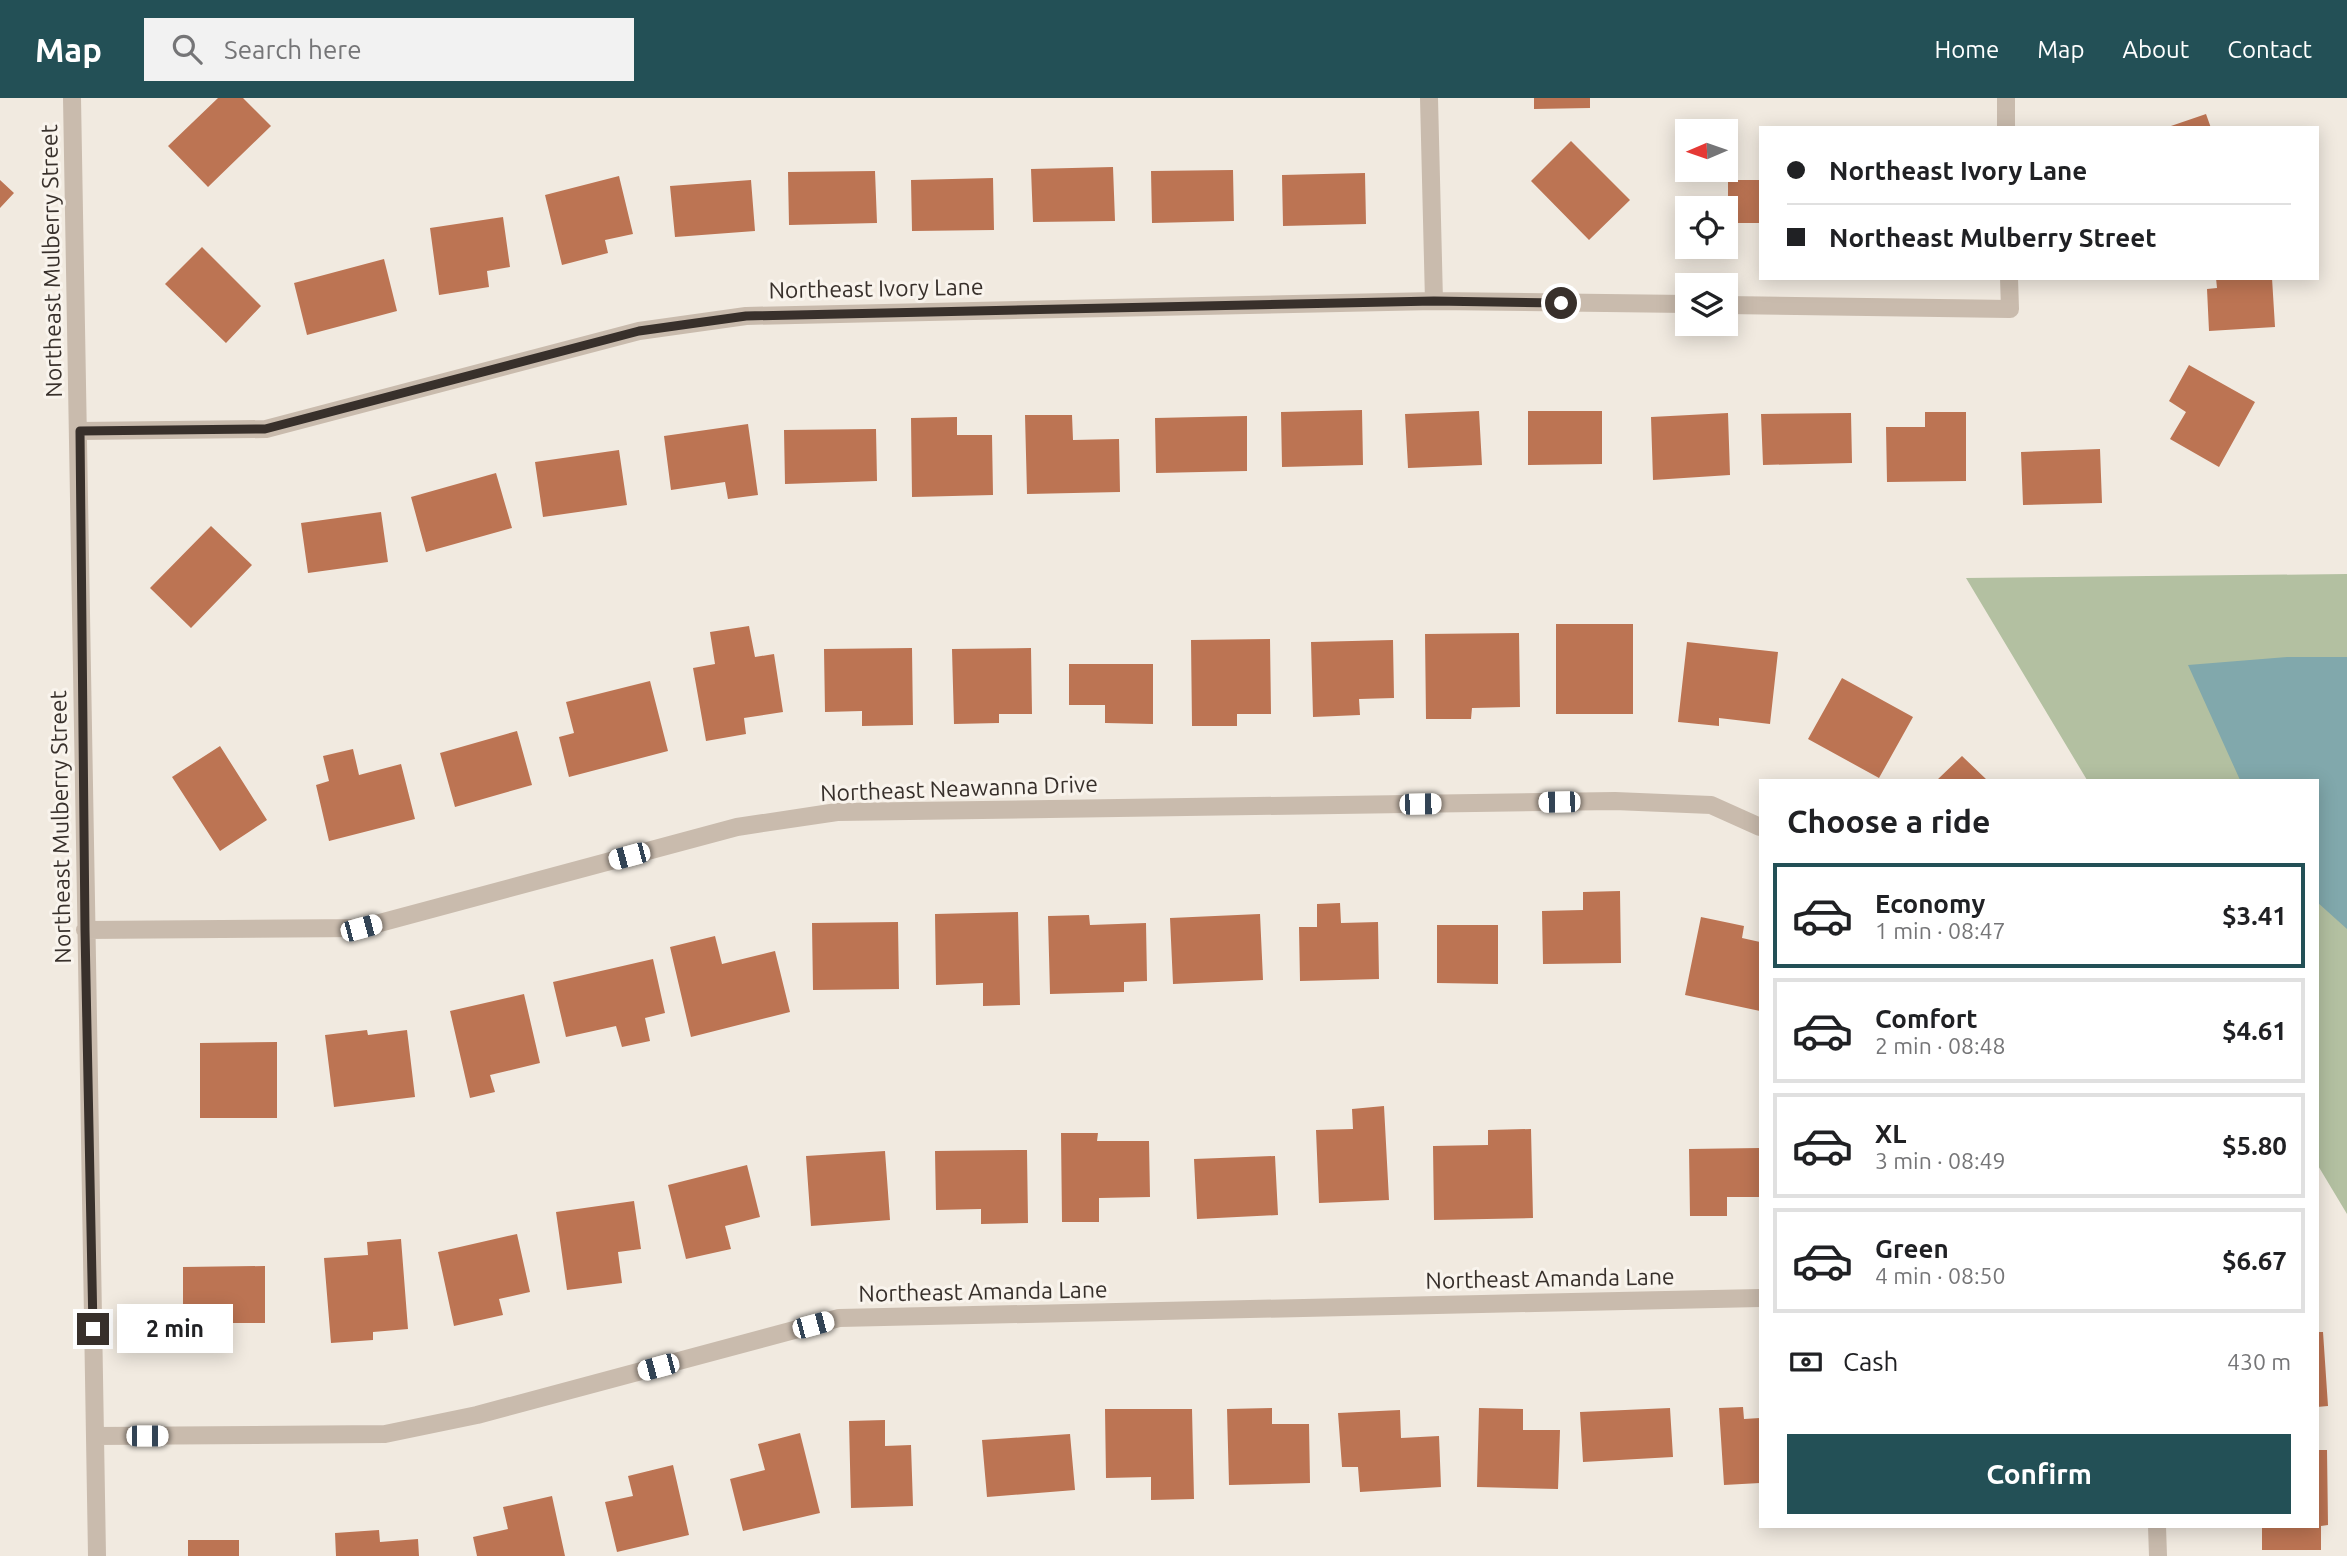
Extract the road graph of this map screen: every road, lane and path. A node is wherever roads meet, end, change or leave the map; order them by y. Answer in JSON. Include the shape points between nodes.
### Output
{"nodes":[{"id":1,"x":72,"y":98,"type":"edge"},
{"id":2,"x":1429,"y":98,"type":"edge"},
{"id":3,"x":2006,"y":98,"type":"edge"},
{"id":4,"x":2006,"y":126,"type":"edge"},
{"id":5,"x":2009,"y":280,"type":"edge"},
{"id":6,"x":1434,"y":301,"type":"junction"},
{"id":7,"x":1675,"y":304,"type":"edge"},
{"id":8,"x":1738,"y":305,"type":"edge"},
{"id":9,"x":80,"y":431,"type":"junction"},
{"id":10,"x":1759,"y":827,"type":"edge"},
{"id":11,"x":85,"y":930,"type":"junction"},
{"id":12,"x":1759,"y":1298,"type":"edge"},
{"id":13,"x":95,"y":1436,"type":"junction"},
{"id":14,"x":2157,"y":1528,"type":"edge"},
{"id":15,"x":97,"y":1556,"type":"edge"},
{"id":16,"x":2158,"y":1556,"type":"edge"}],
"edges":[{"from":1,"to":9,"type":"street","name":"Northeast Mulberry Street"},
{"from":2,"to":6,"type":"street"},
{"from":3,"to":4,"type":"street"},
{"from":5,"to":8,"type":"street","via":[[2010,309]]},
{"from":6,"to":7,"type":"street","name":"Northeast Ivory Lane"},
{"from":6,"to":9,"type":"street","name":"Northeast Ivory Lane","via":[[746,316],[639,331],[265,429]]},
{"from":9,"to":11,"type":"street","name":"Northeast Mulberry Street"},
{"from":10,"to":11,"type":"street","name":"Northeast Neawanna Drive","via":[[1711,805],[1615,801],[837,812],[737,827],[361,928]]},
{"from":11,"to":13,"type":"street","name":"Northeast Mulberry Street"},
{"from":12,"to":13,"type":"street","name":"Northeast Amanda Lane","via":[[839,1318],[477,1415],[385,1434]]},
{"from":13,"to":15,"type":"street","name":"Northeast Mulberry Street"},
{"from":14,"to":16,"type":"street"}]}
